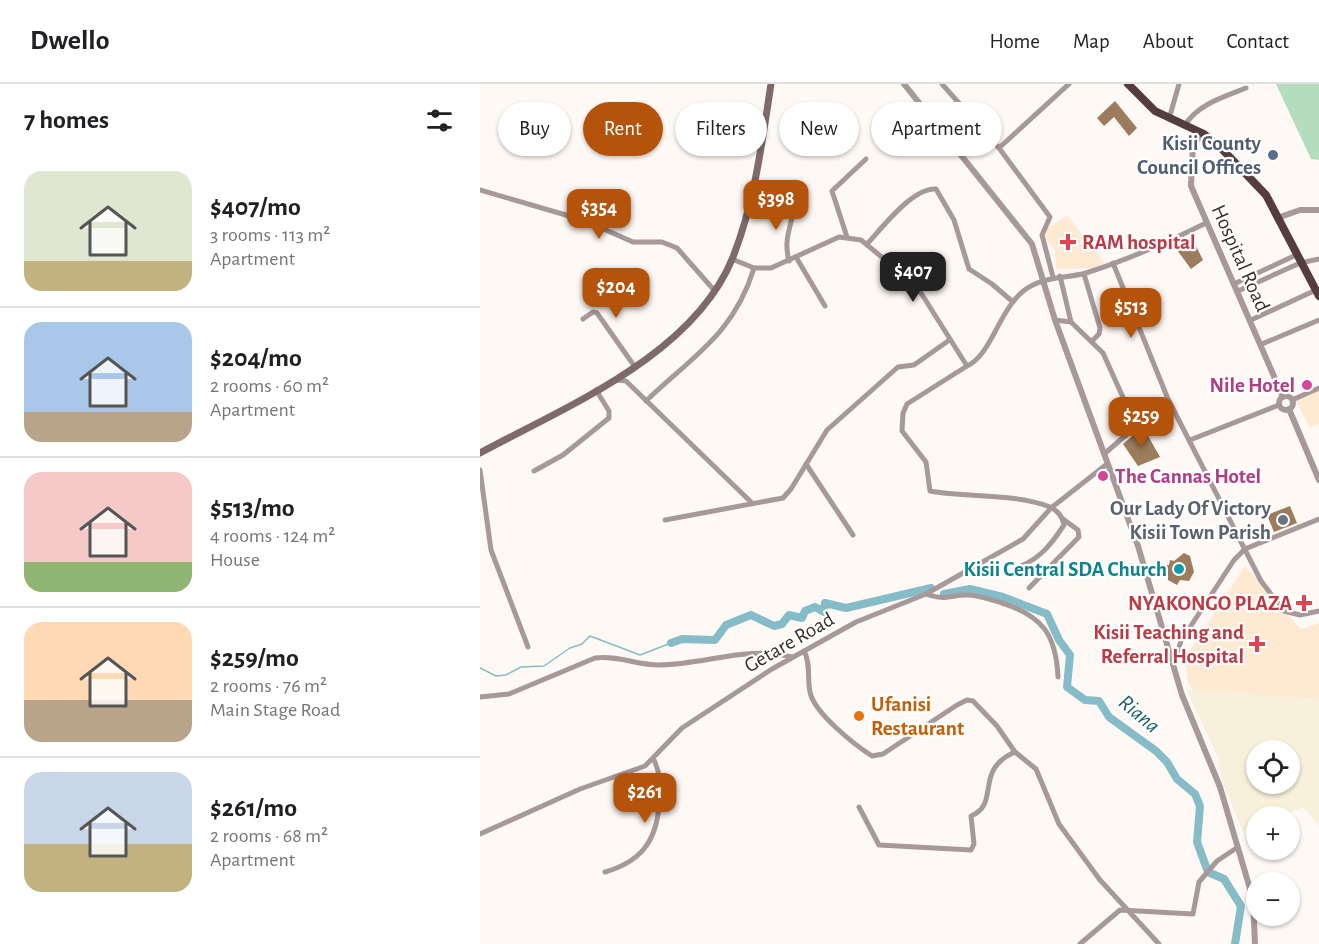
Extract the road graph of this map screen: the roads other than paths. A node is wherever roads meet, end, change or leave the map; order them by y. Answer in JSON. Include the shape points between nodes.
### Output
{"nodes":[{"id":1,"x":771,"y":84,"type":"edge"},
{"id":2,"x":905,"y":84,"type":"edge"},
{"id":3,"x":942,"y":84,"type":"edge"},
{"id":4,"x":1069,"y":84,"type":"edge"},
{"id":5,"x":1128,"y":84,"type":"edge"},
{"id":6,"x":1179,"y":84,"type":"edge"},
{"id":7,"x":1246,"y":88,"type":"dead end"},
{"id":8,"x":958,"y":102,"type":"edge"},
{"id":9,"x":1169,"y":119,"type":"junction"},
{"id":10,"x":1185,"y":125,"type":"junction"},
{"id":11,"x":1204,"y":134,"type":"junction"},
{"id":12,"x":1002,"y":145,"type":"edge"},
{"id":13,"x":1002,"y":152,"type":"edge"},
{"id":14,"x":866,"y":159,"type":"dead end"},
{"id":15,"x":480,"y":190,"type":"edge"},
{"id":16,"x":793,"y":200,"type":"dead end"},
{"id":17,"x":1319,"y":210,"type":"edge"},
{"id":18,"x":1277,"y":218,"type":"junction"},
{"id":19,"x":1206,"y":223,"type":"junction"},
{"id":20,"x":847,"y":237,"type":"junction"},
{"id":21,"x":867,"y":244,"type":"junction"},
{"id":22,"x":796,"y":257,"type":"junction"},
{"id":23,"x":732,"y":259,"type":"junction"},
{"id":24,"x":1319,"y":259,"type":"edge"},
{"id":25,"x":1301,"y":260,"type":"junction"},
{"id":26,"x":789,"y":261,"type":"junction"},
{"id":27,"x":1113,"y":263,"type":"junction"},
{"id":28,"x":754,"y":268,"type":"junction"},
{"id":29,"x":1084,"y":274,"type":"junction"},
{"id":30,"x":1060,"y":276,"type":"junction"},
{"id":31,"x":1053,"y":277,"type":"junction"},
{"id":32,"x":1044,"y":281,"type":"junction"},
{"id":33,"x":1234,"y":284,"type":"junction"},
{"id":34,"x":714,"y":290,"type":"junction"},
{"id":35,"x":1238,"y":291,"type":"junction"},
{"id":36,"x":1317,"y":293,"type":"edge"},
{"id":37,"x":1013,"y":302,"type":"junction"},
{"id":38,"x":825,"y":306,"type":"dead end"},
{"id":39,"x":584,"y":319,"type":"dead end"},
{"id":40,"x":1055,"y":320,"type":"junction"},
{"id":41,"x":1251,"y":320,"type":"junction"},
{"id":42,"x":1319,"y":320,"type":"edge"},
{"id":43,"x":1071,"y":322,"type":"junction"},
{"id":44,"x":948,"y":341,"type":"junction"},
{"id":45,"x":1092,"y":341,"type":"junction"},
{"id":46,"x":1262,"y":344,"type":"junction"},
{"id":47,"x":635,"y":366,"type":"junction"},
{"id":48,"x":967,"y":366,"type":"junction"},
{"id":49,"x":613,"y":380,"type":"junction"},
{"id":50,"x":1319,"y":388,"type":"edge"},
{"id":51,"x":596,"y":390,"type":"junction"},
{"id":52,"x":1283,"y":397,"type":"junction"},
{"id":53,"x":1292,"y":400,"type":"junction"},
{"id":54,"x":646,"y":401,"type":"junction"},
{"id":55,"x":1170,"y":405,"type":"junction"},
{"id":56,"x":1279,"y":405,"type":"junction"},
{"id":57,"x":1289,"y":410,"type":"junction"},
{"id":58,"x":1139,"y":424,"type":"junction"},
{"id":59,"x":1190,"y":440,"type":"junction"},
{"id":60,"x":480,"y":453,"type":"edge"},
{"id":61,"x":1104,"y":454,"type":"junction"},
{"id":62,"x":806,"y":464,"type":"junction"},
{"id":63,"x":1107,"y":464,"type":"junction"},
{"id":64,"x":480,"y":470,"type":"edge"},
{"id":65,"x":534,"y":471,"type":"dead end"},
{"id":66,"x":1319,"y":480,"type":"edge"},
{"id":67,"x":752,"y":503,"type":"junction"},
{"id":68,"x":1051,"y":508,"type":"junction"},
{"id":69,"x":1063,"y":519,"type":"junction"},
{"id":70,"x":1319,"y":519,"type":"edge"},
{"id":71,"x":665,"y":520,"type":"dead end"},
{"id":72,"x":853,"y":535,"type":"dead end"},
{"id":73,"x":1245,"y":549,"type":"junction"},
{"id":74,"x":1021,"y":566,"type":"dead end"},
{"id":75,"x":1029,"y":588,"type":"dead end"},
{"id":76,"x":926,"y":594,"type":"junction"},
{"id":77,"x":1319,"y":611,"type":"edge"},
{"id":78,"x":528,"y":647,"type":"dead end"},
{"id":79,"x":804,"y":651,"type":"junction"},
{"id":80,"x":792,"y":657,"type":"junction"},
{"id":81,"x":1174,"y":663,"type":"junction"},
{"id":82,"x":1058,"y":677,"type":"dead end"},
{"id":83,"x":480,"y":697,"type":"edge"},
{"id":84,"x":1015,"y":752,"type":"junction"},
{"id":85,"x":654,"y":760,"type":"junction"},
{"id":86,"x":859,"y":807,"type":"dead end"},
{"id":87,"x":480,"y":834,"type":"edge"},
{"id":88,"x":1238,"y":847,"type":"junction"},
{"id":89,"x":605,"y":872,"type":"dead end"},
{"id":90,"x":1125,"y":909,"type":"junction"},
{"id":91,"x":1080,"y":944,"type":"edge"},
{"id":92,"x":1159,"y":944,"type":"edge"},
{"id":93,"x":1255,"y":944,"type":"edge"}],
"edges":[{"from":1,"to":23,"type":"main road","via":[[750,208]]},
{"from":2,"to":32,"type":"street","via":[[1027,236]]},
{"from":3,"to":8,"type":"street"},
{"from":4,"to":12,"type":"street"},
{"from":5,"to":9,"type":"highway","via":[[1149,107]]},
{"from":6,"to":9,"type":"street"},
{"from":7,"to":10,"type":"street","via":[[1194,113]]},
{"from":9,"to":10,"type":"highway"},
{"from":10,"to":11,"type":"highway"},
{"from":11,"to":18,"type":"highway","via":[[1266,195]]},
{"from":11,"to":19,"type":"street","name":"Hospital Road","via":[[1193,144],[1191,178]]},
{"from":13,"to":31,"type":"street","via":[[1050,217],[1042,236]]},
{"from":14,"to":20,"type":"street","via":[[832,191]]},
{"from":15,"to":34,"type":"street","via":[[583,220],[633,242],[670,243]]},
{"from":16,"to":26,"type":"street","via":[[794,215],[785,242]]},
{"from":17,"to":18,"type":"street","via":[[1300,210]]},
{"from":18,"to":25,"type":"highway"},
{"from":19,"to":27,"type":"street"},
{"from":19,"to":33,"type":"street","name":"Hospital Road"},
{"from":20,"to":21,"type":"street"},
{"from":20,"to":22,"type":"street"},
{"from":21,"to":37,"type":"street","via":[[910,201],[936,189],[954,220],[969,269]]},
{"from":21,"to":44,"type":"street","via":[[916,285]]},
{"from":22,"to":26,"type":"street"},
{"from":22,"to":38,"type":"street"},
{"from":23,"to":28,"type":"street"},
{"from":23,"to":34,"type":"main road"},
{"from":24,"to":25,"type":"street"},
{"from":25,"to":33,"type":"street"},
{"from":25,"to":35,"type":"street"},
{"from":25,"to":36,"type":"highway"},
{"from":26,"to":28,"type":"street","via":[[771,268]]},
{"from":27,"to":29,"type":"street"},
{"from":27,"to":55,"type":"street"},
{"from":28,"to":54,"type":"street","via":[[746,296],[730,321],[702,352]]},
{"from":29,"to":30,"type":"street"},
{"from":29,"to":45,"type":"street","via":[[1100,328]]},
{"from":30,"to":31,"type":"street"},
{"from":30,"to":43,"type":"street"},
{"from":31,"to":32,"type":"street"},
{"from":32,"to":37,"type":"street","via":[[1032,285]]},
{"from":32,"to":40,"type":"street"},
{"from":33,"to":35,"type":"street","name":"Hospital Road"},
{"from":34,"to":47,"type":"main road","via":[[668,343]]},
{"from":35,"to":41,"type":"street","name":"Hospital Road"},
{"from":36,"to":41,"type":"street"},
{"from":37,"to":48,"type":"street","via":[[980,357]]},
{"from":39,"to":47,"type":"street","via":[[597,313]]},
{"from":40,"to":43,"type":"street"},
{"from":40,"to":61,"type":"street"},
{"from":41,"to":46,"type":"street","name":"Hospital Road"},
{"from":42,"to":46,"type":"street"},
{"from":43,"to":45,"type":"street"},
{"from":44,"to":48,"type":"street"},
{"from":44,"to":62,"type":"street","via":[[914,365],[898,367],[876,385],[821,437]]},
{"from":45,"to":58,"type":"street","via":[[1103,353]]},
{"from":46,"to":52,"type":"street","name":"Hospital Road"},
{"from":47,"to":49,"type":"main road"},
{"from":48,"to":68,"type":"street","via":[[913,399],[903,413],[902,431],[926,462],[929,490],[1006,498]]},
{"from":49,"to":51,"type":"main road"},
{"from":49,"to":54,"type":"street","via":[[623,379]]},
{"from":50,"to":53,"type":"street"},
{"from":51,"to":60,"type":"main road"},
{"from":51,"to":65,"type":"street","via":[[609,418],[563,455]]},
{"from":52,"to":53,"type":"street"},
{"from":52,"to":56,"type":"street"},
{"from":53,"to":57,"type":"street"},
{"from":54,"to":67,"type":"street"},
{"from":55,"to":58,"type":"street"},
{"from":55,"to":59,"type":"street"},
{"from":56,"to":57,"type":"street"},
{"from":56,"to":59,"type":"street"},
{"from":57,"to":66,"type":"street"},
{"from":58,"to":61,"type":"street"},
{"from":59,"to":73,"type":"street"},
{"from":61,"to":63,"type":"street"},
{"from":62,"to":67,"type":"street","via":[[783,498]]},
{"from":62,"to":72,"type":"street"},
{"from":63,"to":68,"type":"street","name":"Getare Road"},
{"from":63,"to":81,"type":"street","via":[[1138,546]]},
{"from":64,"to":78,"type":"street","via":[[491,549]]},
{"from":67,"to":71,"type":"street"},
{"from":68,"to":69,"type":"street"},
{"from":68,"to":76,"type":"street","name":"Getare Road","via":[[1023,539]]},
{"from":69,"to":74,"type":"street","via":[[1064,525],[1042,554]]},
{"from":69,"to":75,"type":"street","via":[[1078,530],[1079,537]]},
{"from":70,"to":73,"type":"street"},
{"from":73,"to":77,"type":"street","via":[[1261,581],[1284,611],[1300,615]]},
{"from":73,"to":81,"type":"street","via":[[1228,567],[1181,641]]},
{"from":76,"to":79,"type":"street","name":"Getare Road","via":[[856,622]]},
{"from":76,"to":82,"type":"street","via":[[942,599],[975,596],[1030,614],[1053,641]]},
{"from":79,"to":80,"type":"street","name":"Getare Road"},
{"from":79,"to":84,"type":"street","via":[[811,696],[841,734],[872,756],[883,754],[970,699],[997,726]]},
{"from":80,"to":83,"type":"street","via":[[744,654],[656,665],[595,657],[509,694]]},
{"from":80,"to":85,"type":"street","name":"Getare Road","via":[[682,728]]},
{"from":81,"to":88,"type":"street"},
{"from":84,"to":86,"type":"street","via":[[1001,758],[990,772],[984,806],[971,816],[974,844],[970,850],[879,845]]},
{"from":84,"to":90,"type":"street","via":[[1036,769],[1059,824]]},
{"from":85,"to":87,"type":"street","name":"Getare Road"},
{"from":85,"to":89,"type":"street","via":[[660,795],[651,842],[630,863]]},
{"from":88,"to":90,"type":"street","via":[[1217,861],[1199,882],[1193,914]]},
{"from":88,"to":93,"type":"street","via":[[1252,899]]},
{"from":90,"to":91,"type":"street"},
{"from":90,"to":92,"type":"street"}]}
